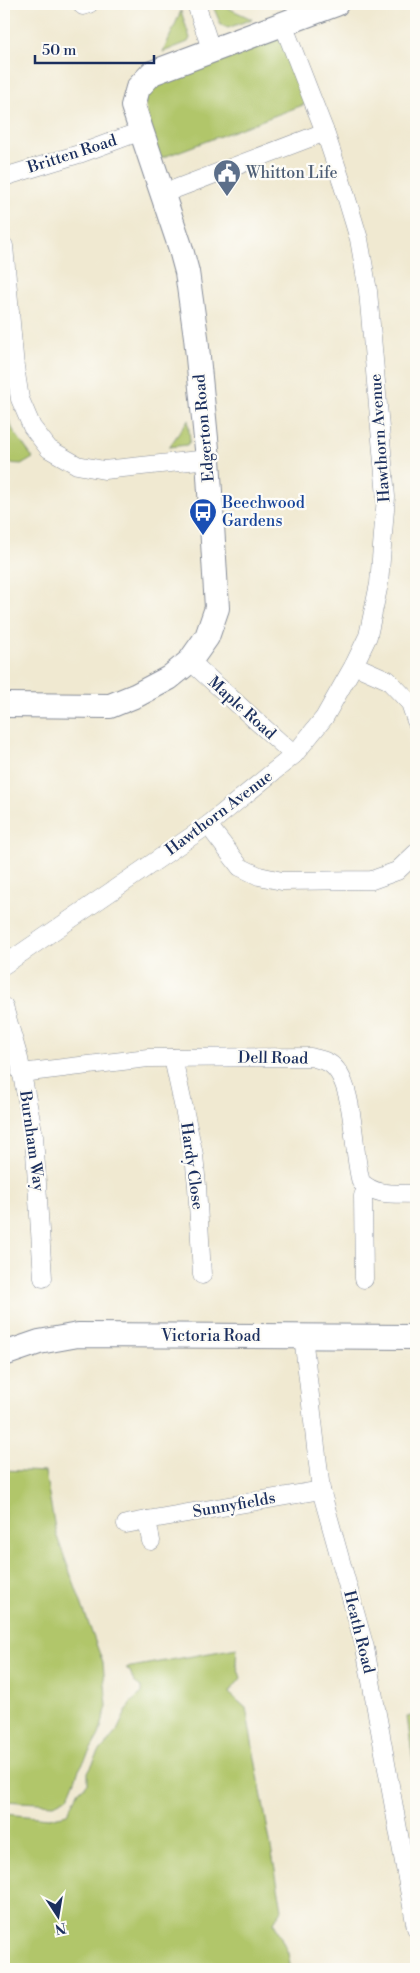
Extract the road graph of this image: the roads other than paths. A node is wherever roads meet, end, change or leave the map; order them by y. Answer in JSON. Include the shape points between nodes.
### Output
{"nodes":[{"id":1,"x":196,"y":4,"type":"edge"},
{"id":2,"x":336,"y":4,"type":"edge"},
{"id":3,"x":283,"y":24,"type":"junction"},
{"id":4,"x":212,"y":49,"type":"junction"},
{"id":5,"x":140,"y":131,"type":"junction"},
{"id":6,"x":325,"y":132,"type":"junction"},
{"id":7,"x":4,"y":177,"type":"edge"},
{"id":8,"x":162,"y":194,"type":"junction"},
{"id":9,"x":4,"y":246,"type":"edge"},
{"id":10,"x":9,"y":368,"type":"edge"},
{"id":11,"x":208,"y":459,"type":"junction"},
{"id":12,"x":190,"y":661,"type":"junction"},
{"id":13,"x":354,"y":665,"type":"junction"},
{"id":14,"x":4,"y":705,"type":"edge"},
{"id":15,"x":416,"y":721,"type":"edge"},
{"id":16,"x":294,"y":755,"type":"junction"},
{"id":17,"x":208,"y":825,"type":"junction"},
{"id":18,"x":416,"y":853,"type":"edge"},
{"id":19,"x":4,"y":965,"type":"edge"},
{"id":20,"x":4,"y":1007,"type":"edge"},
{"id":21,"x":173,"y":1058,"type":"junction"},
{"id":22,"x":22,"y":1073,"type":"junction"},
{"id":23,"x":367,"y":1187,"type":"junction"},
{"id":24,"x":416,"y":1194,"type":"edge"},
{"id":25,"x":202,"y":1275,"type":"dead end"},
{"id":26,"x":43,"y":1278,"type":"dead end"},
{"id":27,"x":364,"y":1279,"type":"dead end"},
{"id":28,"x":303,"y":1336,"type":"junction"},
{"id":29,"x":416,"y":1338,"type":"edge"},
{"id":30,"x":5,"y":1354,"type":"edge"},
{"id":31,"x":321,"y":1490,"type":"junction"},
{"id":32,"x":147,"y":1520,"type":"junction"},
{"id":33,"x":126,"y":1524,"type":"dead end"},
{"id":34,"x":151,"y":1540,"type":"dead end"},
{"id":35,"x":416,"y":1928,"type":"edge"}],
"edges":[{"from":1,"to":4,"type":"street"},
{"from":2,"to":3,"type":"street"},
{"from":3,"to":4,"type":"street"},
{"from":3,"to":6,"type":"street","name":"Hawthorn Avenue"},
{"from":4,"to":5,"type":"street","name":"Edgerton Road","via":[[152,73],[138,88],[133,106]]},
{"from":5,"to":7,"type":"street","name":"Britten Road"},
{"from":5,"to":8,"type":"street","name":"Edgerton Road"},
{"from":6,"to":8,"type":"street"},
{"from":6,"to":13,"type":"street","name":"Hawthorn Avenue","via":[[359,238],[368,291],[386,497],[379,584],[368,636]]},
{"from":8,"to":11,"type":"street","name":"Edgerton Road","via":[[187,272]]},
{"from":9,"to":10,"type":"street"},
{"from":10,"to":11,"type":"street","via":[[32,427],[49,449],[77,465],[104,470]]},
{"from":11,"to":12,"type":"street","name":"Edgerton Road","via":[[217,608],[207,637]]},
{"from":12,"to":14,"type":"street","name":"Edgerton Road","via":[[168,678],[110,706]]},
{"from":12,"to":16,"type":"street","name":"Maple Road"},
{"from":13,"to":15,"type":"street","via":[[388,680],[410,703]]},
{"from":13,"to":16,"type":"street","name":"Hawthorn Avenue","via":[[324,718]]},
{"from":16,"to":17,"type":"street","name":"Hawthorn Avenue"},
{"from":17,"to":18,"type":"street","via":[[240,868],[282,881],[372,880],[397,871]]},
{"from":17,"to":19,"type":"street","name":"Hawthorn Avenue"},
{"from":20,"to":22,"type":"street","name":"Burnham Way"},
{"from":21,"to":22,"type":"street","name":"Dell Road"},
{"from":21,"to":23,"type":"street","name":"Dell Road","via":[[311,1057],[329,1063],[337,1070],[347,1092],[359,1176]]},
{"from":21,"to":25,"type":"street","name":"Hardy Close","via":[[194,1155]]},
{"from":22,"to":26,"type":"street","name":"Burnham Way","via":[[38,1168]]},
{"from":23,"to":24,"type":"street","via":[[380,1193]]},
{"from":23,"to":27,"type":"street","via":[[363,1196]]},
{"from":28,"to":29,"type":"street","name":"Victoria Road"},
{"from":28,"to":30,"type":"street","name":"Victoria Road","via":[[78,1335],[39,1342]]},
{"from":28,"to":31,"type":"street","name":"Heath Road"},
{"from":31,"to":32,"type":"street","name":"Sunnyfields"},
{"from":31,"to":35,"type":"street","name":"Heath Road","via":[[365,1648]]},
{"from":32,"to":33,"type":"street","name":"Sunnyfields"},
{"from":32,"to":34,"type":"street"}]}
